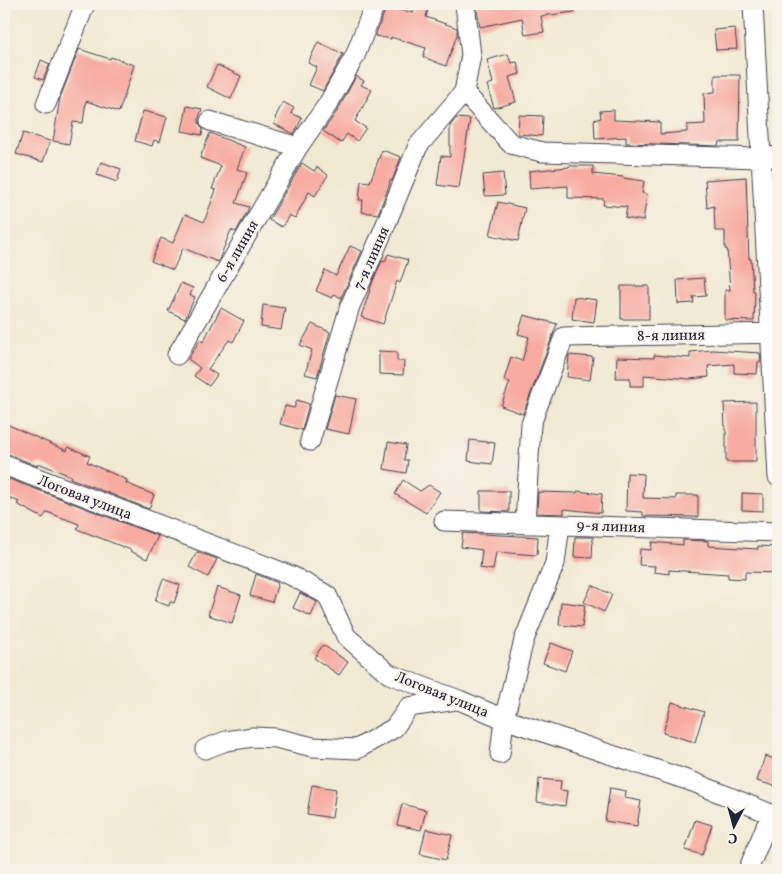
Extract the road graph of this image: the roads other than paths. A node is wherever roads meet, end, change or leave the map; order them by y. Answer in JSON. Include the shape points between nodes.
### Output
{"nodes":[{"id":1,"x":85,"y":4,"type":"edge"},
{"id":2,"x":375,"y":4,"type":"edge"},
{"id":3,"x":465,"y":4,"type":"edge"},
{"id":4,"x":753,"y":4,"type":"edge"},
{"id":5,"x":464,"y":92,"type":"junction"},
{"id":6,"x":46,"y":104,"type":"dead end"},
{"id":7,"x":210,"y":121,"type":"dead end"},
{"id":8,"x":298,"y":147,"type":"junction"},
{"id":9,"x":770,"y":157,"type":"edge"},
{"id":10,"x":775,"y":333,"type":"edge"},
{"id":11,"x":177,"y":354,"type":"dead end"},
{"id":12,"x":310,"y":441,"type":"dead end"},
{"id":13,"x":4,"y":466,"type":"edge"},
{"id":14,"x":778,"y":477,"type":"edge"},
{"id":15,"x":444,"y":521,"type":"dead end"},
{"id":16,"x":525,"y":524,"type":"junction"},
{"id":17,"x":560,"y":525,"type":"junction"},
{"id":18,"x":778,"y":532,"type":"edge"},
{"id":19,"x":458,"y":700,"type":"junction"},
{"id":20,"x":504,"y":719,"type":"junction"},
{"id":21,"x":205,"y":749,"type":"dead end"},
{"id":22,"x":500,"y":754,"type":"dead end"},
{"id":23,"x":775,"y":814,"type":"edge"},
{"id":24,"x":748,"y":870,"type":"edge"}],
"edges":[{"from":1,"to":6,"type":"street"},
{"from":2,"to":8,"type":"street","name":"6-я линия","via":[[355,56],[328,104]]},
{"from":3,"to":5,"type":"street","name":"7-я линия","via":[[471,55]]},
{"from":4,"to":9,"type":"street"},
{"from":5,"to":9,"type":"street","via":[[511,144],[542,152]]},
{"from":5,"to":12,"type":"street","name":"7-я линия","via":[[418,146],[350,306]]},
{"from":7,"to":8,"type":"street"},
{"from":8,"to":11,"type":"street","name":"6-я линия"},
{"from":9,"to":10,"type":"street"},
{"from":10,"to":14,"type":"street"},
{"from":10,"to":16,"type":"street","name":"8-я линия","via":[[564,336],[531,424]]},
{"from":13,"to":19,"type":"street","name":"Логовая улица","via":[[292,576],[327,596],[346,636],[389,674]]},
{"from":15,"to":16,"type":"street","name":"9-я линия"},
{"from":16,"to":17,"type":"street","name":"9-я линия"},
{"from":17,"to":18,"type":"street","name":"9-я линия"},
{"from":17,"to":20,"type":"street","via":[[555,563],[524,640]]},
{"from":19,"to":20,"type":"street","name":"Логовая улица"},
{"from":19,"to":21,"type":"street","via":[[409,706],[394,728],[357,749],[313,747],[276,738],[253,738],[226,741]]},
{"from":20,"to":22,"type":"street"},
{"from":20,"to":23,"type":"street","name":"Логовая улица","via":[[693,782]]},
{"from":23,"to":24,"type":"street"}]}
